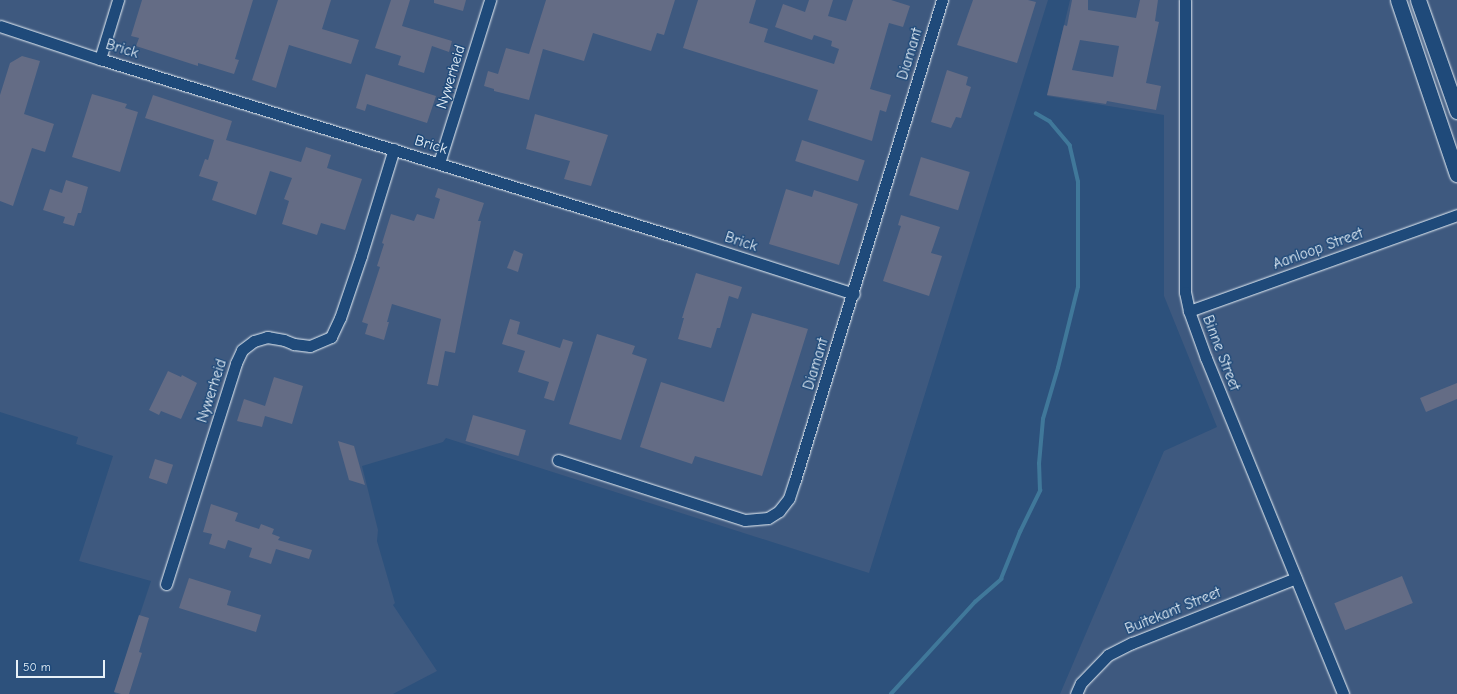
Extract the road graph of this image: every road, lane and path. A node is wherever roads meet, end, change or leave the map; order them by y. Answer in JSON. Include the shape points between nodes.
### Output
{"nodes":[{"id":1,"x":118,"y":0,"type":"edge"},
{"id":2,"x":490,"y":0,"type":"edge"},
{"id":3,"x":942,"y":0,"type":"edge"},
{"id":4,"x":1185,"y":0,"type":"edge"},
{"id":5,"x":1398,"y":0,"type":"edge"},
{"id":6,"x":1418,"y":0,"type":"edge"},
{"id":7,"x":0,"y":26,"type":"edge"},
{"id":8,"x":100,"y":58,"type":"junction"},
{"id":9,"x":1457,"y":112,"type":"edge"},
{"id":10,"x":394,"y":149,"type":"junction"},
{"id":11,"x":440,"y":163,"type":"junction"},
{"id":12,"x":1457,"y":174,"type":"edge"},
{"id":13,"x":1457,"y":215,"type":"edge"},
{"id":14,"x":854,"y":294,"type":"junction"},
{"id":15,"x":1189,"y":311,"type":"junction"},
{"id":16,"x":558,"y":460,"type":"dead end"},
{"id":17,"x":1296,"y":578,"type":"junction"},
{"id":18,"x":166,"y":584,"type":"dead end"},
{"id":19,"x":1076,"y":694,"type":"edge"},
{"id":20,"x":1343,"y":694,"type":"edge"}],
"edges":[{"from":1,"to":8,"type":"street"},
{"from":2,"to":11,"type":"street","name":"Nywerheid"},
{"from":3,"to":14,"type":"street","name":"Diamant"},
{"from":4,"to":15,"type":"street","name":"Binne Street","via":[[1185,292]]},
{"from":5,"to":12,"type":"street"},
{"from":6,"to":9,"type":"street"},
{"from":7,"to":8,"type":"street","name":"Brick"},
{"from":8,"to":10,"type":"street","name":"Brick"},
{"from":10,"to":11,"type":"street","name":"Brick"},
{"from":10,"to":18,"type":"street","name":"Nywerheid","via":[[340,318],[330,337],[310,346],[267,337],[254,341],[242,350]]},
{"from":11,"to":14,"type":"street","name":"Brick"},
{"from":13,"to":15,"type":"street","name":"Aanloop Street"},
{"from":14,"to":16,"type":"street","name":"Diamant","via":[[789,498],[779,511],[768,518],[745,520]]},
{"from":15,"to":17,"type":"street","name":"Binne Street"},
{"from":17,"to":19,"type":"street","name":"Buitekant Street","via":[[1132,643],[1108,655],[1081,683]]},
{"from":17,"to":20,"type":"street","name":"Binne Street"}]}
